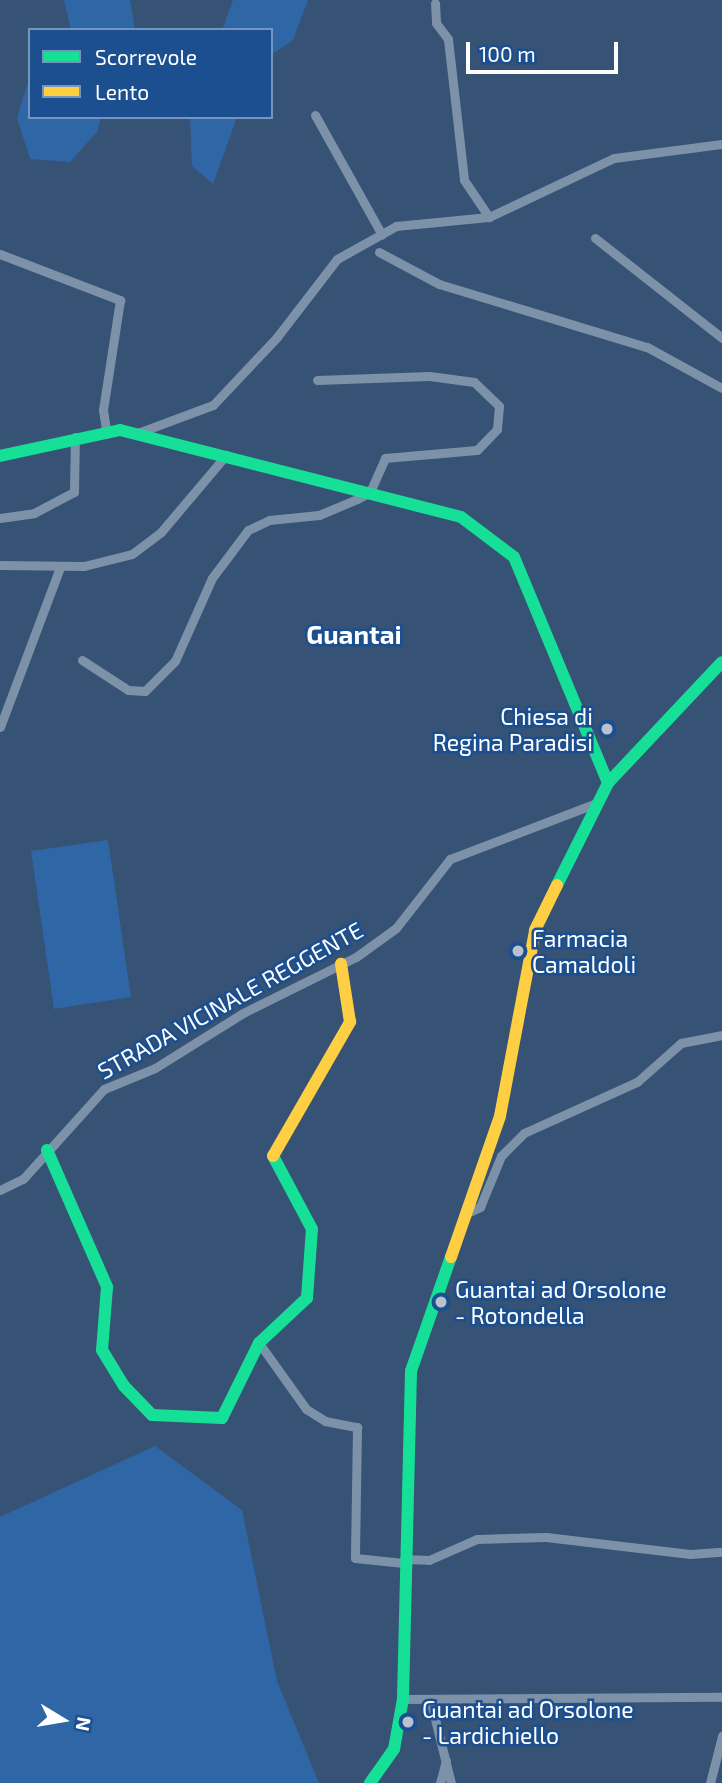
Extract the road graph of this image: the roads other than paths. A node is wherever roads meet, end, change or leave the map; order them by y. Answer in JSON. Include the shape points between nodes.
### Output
{"nodes":[{"id":1,"x":435,"y":3,"type":"dead end"},
{"id":2,"x":315,"y":115,"type":"dead end"},
{"id":3,"x":722,"y":144,"type":"edge"},
{"id":4,"x":489,"y":217,"type":"junction"},
{"id":5,"x":382,"y":235,"type":"junction"},
{"id":6,"x":595,"y":238,"type":"dead end"},
{"id":7,"x":379,"y":252,"type":"dead end"},
{"id":8,"x":0,"y":254,"type":"edge"},
{"id":9,"x":722,"y":338,"type":"edge"},
{"id":10,"x":317,"y":380,"type":"dead end"},
{"id":11,"x":722,"y":388,"type":"edge"},
{"id":12,"x":141,"y":433,"type":"junction"},
{"id":13,"x":104,"y":434,"type":"junction"},
{"id":14,"x":75,"y":437,"type":"junction"},
{"id":15,"x":226,"y":455,"type":"junction"},
{"id":16,"x":0,"y":456,"type":"edge"},
{"id":17,"x":370,"y":492,"type":"junction"},
{"id":18,"x":0,"y":518,"type":"edge"},
{"id":19,"x":0,"y":565,"type":"edge"},
{"id":20,"x":60,"y":567,"type":"junction"},
{"id":21,"x":82,"y":660,"type":"dead end"},
{"id":22,"x":722,"y":662,"type":"edge"},
{"id":23,"x":0,"y":727,"type":"edge"},
{"id":24,"x":608,"y":782,"type":"junction"},
{"id":25,"x":597,"y":803,"type":"junction"},
{"id":26,"x":341,"y":964,"type":"junction"},
{"id":27,"x":722,"y":1035,"type":"edge"},
{"id":28,"x":47,"y":1150,"type":"junction"},
{"id":29,"x":0,"y":1191,"type":"edge"},
{"id":30,"x":465,"y":1214,"type":"junction"},
{"id":31,"x":259,"y":1343,"type":"junction"},
{"id":32,"x":722,"y":1552,"type":"edge"},
{"id":33,"x":404,"y":1561,"type":"junction"},
{"id":34,"x":722,"y":1696,"type":"edge"},
{"id":35,"x":403,"y":1699,"type":"junction"},
{"id":36,"x":430,"y":1699,"type":"junction"},
{"id":37,"x":722,"y":1736,"type":"edge"},
{"id":38,"x":448,"y":1756,"type":"junction"},
{"id":39,"x":370,"y":1783,"type":"edge"},
{"id":40,"x":440,"y":1783,"type":"edge"},
{"id":41,"x":451,"y":1783,"type":"edge"},
{"id":42,"x":710,"y":1783,"type":"edge"}],
"edges":[{"from":1,"to":4,"type":"street","via":[[436,23],[448,39],[464,180]]},
{"from":2,"to":5,"type":"street"},
{"from":3,"to":4,"type":"street","via":[[614,158]]},
{"from":4,"to":5,"type":"street","via":[[396,226]]},
{"from":5,"to":12,"type":"street","via":[[337,259],[225,395]]},
{"from":6,"to":9,"type":"street"},
{"from":7,"to":11,"type":"street","via":[[439,284],[647,347]]},
{"from":8,"to":13,"type":"street","via":[[120,300]]},
{"from":10,"to":17,"type":"street","via":[[456,377],[485,388],[499,407],[497,429],[487,444],[385,458]]},
{"from":12,"to":13,"type":"street"},
{"from":12,"to":15,"type":"street"},
{"from":13,"to":14,"type":"street"},
{"from":14,"to":16,"type":"street"},
{"from":14,"to":18,"type":"street","via":[[74,492],[34,513]]},
{"from":15,"to":17,"type":"street"},
{"from":15,"to":20,"type":"street","via":[[148,543],[121,559]]},
{"from":17,"to":21,"type":"street","via":[[319,515],[269,520],[248,530],[212,578],[175,661],[145,691],[128,690]]},
{"from":17,"to":24,"type":"street","via":[[461,517],[504,544],[554,646]]},
{"from":19,"to":20,"type":"street"},
{"from":20,"to":23,"type":"street"},
{"from":22,"to":24,"type":"street"},
{"from":24,"to":25,"type":"street"},
{"from":25,"to":26,"type":"street","name":"STRADA VICINALE REGGENTE","via":[[450,859],[396,928]]},
{"from":25,"to":30,"type":"street","via":[[536,930],[500,1116]]},
{"from":26,"to":28,"type":"street","name":"STRADA VICINALE REGGENTE","via":[[243,1013],[155,1068],[104,1089]]},
{"from":26,"to":31,"type":"street","via":[[350,1021],[272,1149],[274,1168],[312,1229],[307,1298]]},
{"from":27,"to":30,"type":"street","via":[[693,1037],[637,1082],[524,1133],[501,1156],[480,1207]]},
{"from":28,"to":29,"type":"street","name":"STRADA VICINALE REGGENTE","via":[[14,1187]]},
{"from":28,"to":31,"type":"street","via":[[107,1287],[102,1350],[152,1415],[222,1418],[239,1396]]},
{"from":30,"to":33,"type":"street","via":[[411,1371]]},
{"from":31,"to":33,"type":"street","via":[[306,1409],[324,1421],[357,1427],[355,1558]]},
{"from":32,"to":33,"type":"street","via":[[690,1554],[547,1537],[477,1539],[429,1560]]},
{"from":33,"to":35,"type":"street"},
{"from":34,"to":36,"type":"street"},
{"from":35,"to":36,"type":"street"},
{"from":35,"to":39,"type":"street","via":[[394,1749]]},
{"from":36,"to":38,"type":"street"},
{"from":37,"to":42,"type":"street"},
{"from":38,"to":40,"type":"street"},
{"from":38,"to":41,"type":"street"}]}
